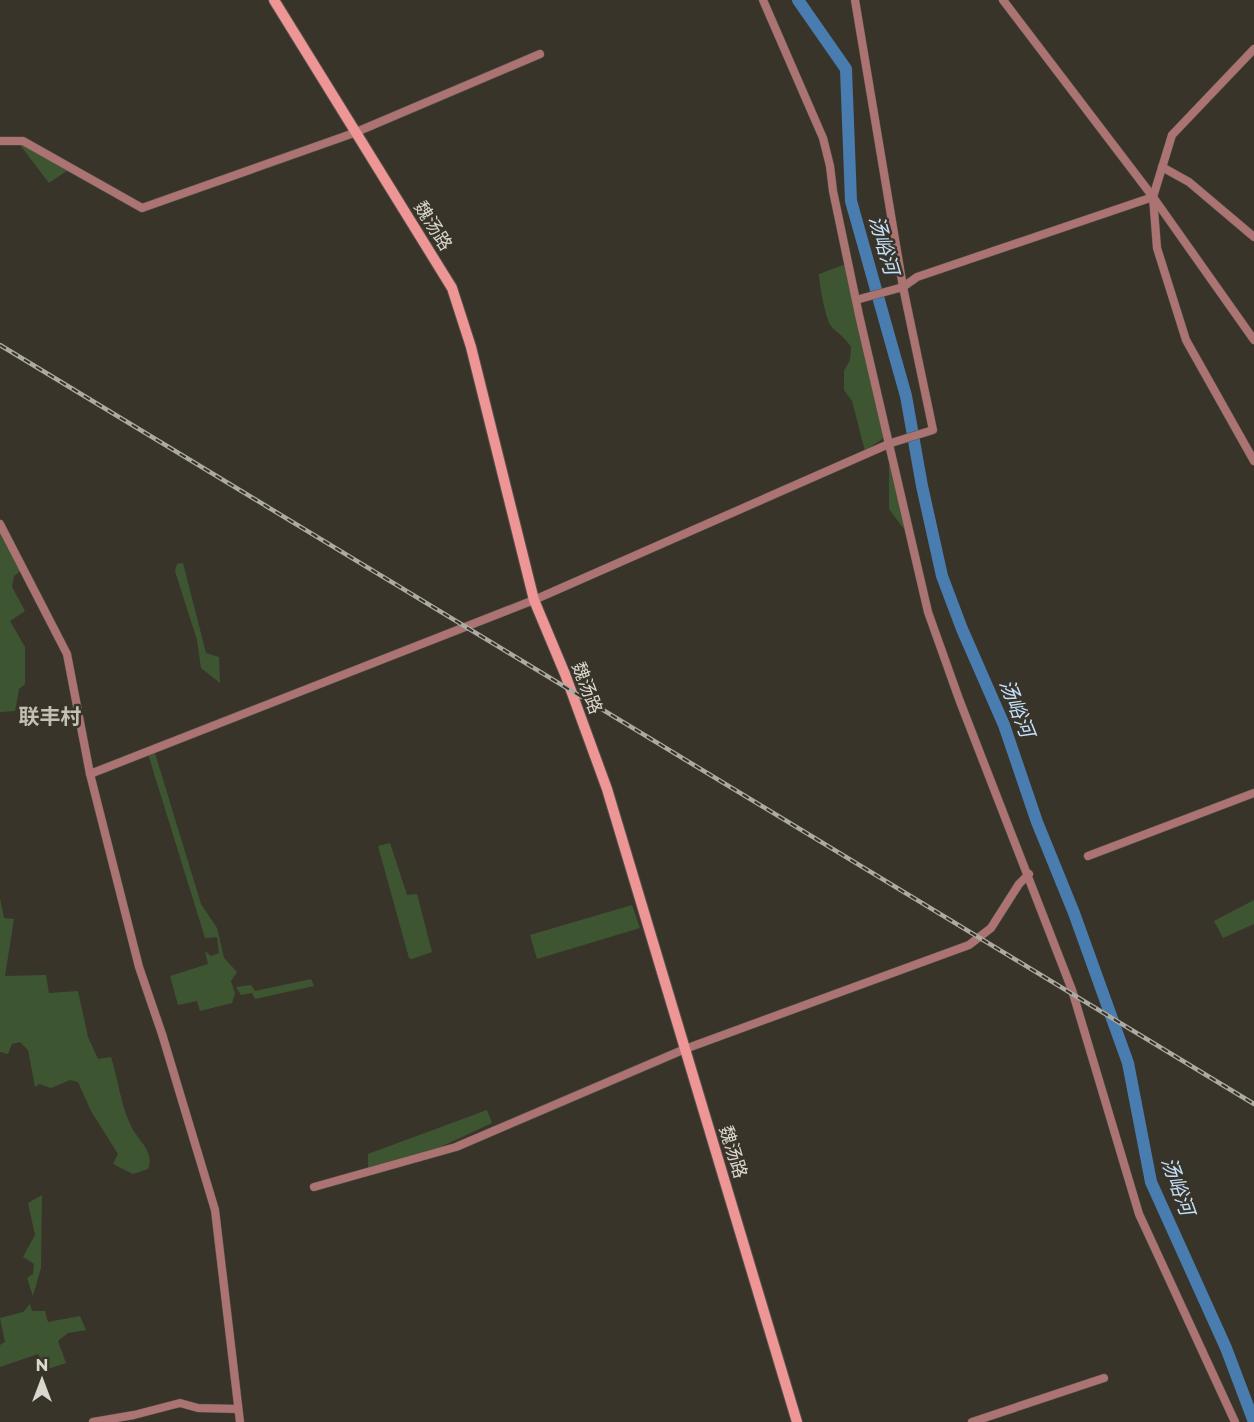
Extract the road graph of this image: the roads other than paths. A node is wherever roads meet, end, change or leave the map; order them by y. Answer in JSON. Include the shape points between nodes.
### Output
{"nodes":[{"id":1,"x":274,"y":0,"type":"edge"},
{"id":2,"x":763,"y":0,"type":"edge"},
{"id":3,"x":855,"y":0,"type":"edge"},
{"id":4,"x":1003,"y":0,"type":"edge"},
{"id":5,"x":1254,"y":49,"type":"edge"},
{"id":6,"x":540,"y":54,"type":"dead end"},
{"id":7,"x":354,"y":133,"type":"junction"},
{"id":8,"x":0,"y":141,"type":"edge"},
{"id":9,"x":1162,"y":167,"type":"junction"},
{"id":10,"x":1153,"y":197,"type":"junction"},
{"id":11,"x":1254,"y":237,"type":"edge"},
{"id":12,"x":903,"y":287,"type":"junction"},
{"id":13,"x":856,"y":300,"type":"junction"},
{"id":14,"x":1254,"y":340,"type":"edge"},
{"id":15,"x":895,"y":441,"type":"junction"},
{"id":16,"x":1254,"y":461,"type":"edge"},
{"id":17,"x":0,"y":524,"type":"edge"},
{"id":18,"x":534,"y":600,"type":"junction"},
{"id":19,"x":90,"y":774,"type":"junction"},
{"id":20,"x":1254,"y":793,"type":"edge"},
{"id":21,"x":1088,"y":856,"type":"dead end"},
{"id":22,"x":1029,"y":874,"type":"junction"},
{"id":23,"x":685,"y":1049,"type":"junction"},
{"id":24,"x":314,"y":1187,"type":"dead end"},
{"id":25,"x":1104,"y":1378,"type":"dead end"},
{"id":26,"x":238,"y":1409,"type":"junction"},
{"id":27,"x":93,"y":1422,"type":"edge"},
{"id":28,"x":240,"y":1422,"type":"edge"},
{"id":29,"x":797,"y":1422,"type":"edge"},
{"id":30,"x":972,"y":1422,"type":"edge"},
{"id":31,"x":1234,"y":1422,"type":"edge"}],
"edges":[{"from":1,"to":7,"type":"street","name":"魏汤路"},
{"from":2,"to":13,"type":"street","via":[[823,138]]},
{"from":3,"to":12,"type":"street"},
{"from":4,"to":10,"type":"street"},
{"from":5,"to":9,"type":"street","via":[[1172,135]]},
{"from":6,"to":7,"type":"street"},
{"from":7,"to":8,"type":"street","via":[[142,208],[23,141]]},
{"from":7,"to":18,"type":"street","name":"魏汤路","via":[[452,288],[471,347]]},
{"from":9,"to":10,"type":"street"},
{"from":9,"to":11,"type":"street","via":[[1189,182]]},
{"from":10,"to":12,"type":"street","via":[[917,278]]},
{"from":10,"to":14,"type":"street"},
{"from":10,"to":16,"type":"street","via":[[1157,248],[1186,340]]},
{"from":12,"to":13,"type":"street"},
{"from":12,"to":15,"type":"street","via":[[933,430]]},
{"from":13,"to":15,"type":"street"},
{"from":15,"to":18,"type":"street"},
{"from":15,"to":22,"type":"street","via":[[909,534],[928,612]]},
{"from":17,"to":19,"type":"street","via":[[67,654]]},
{"from":18,"to":19,"type":"street"},
{"from":18,"to":23,"type":"street","name":"魏汤路","via":[[607,789]]},
{"from":19,"to":26,"type":"street","via":[[138,968],[215,1210]]},
{"from":20,"to":21,"type":"street"},
{"from":22,"to":23,"type":"street","via":[[991,928],[969,945]]},
{"from":22,"to":31,"type":"street","via":[[1072,990],[1139,1214]]},
{"from":23,"to":24,"type":"street","via":[[456,1147]]},
{"from":23,"to":29,"type":"street","name":"魏汤路"},
{"from":25,"to":30,"type":"street"},
{"from":26,"to":27,"type":"street","via":[[198,1408],[180,1403]]},
{"from":26,"to":28,"type":"street"}]}
